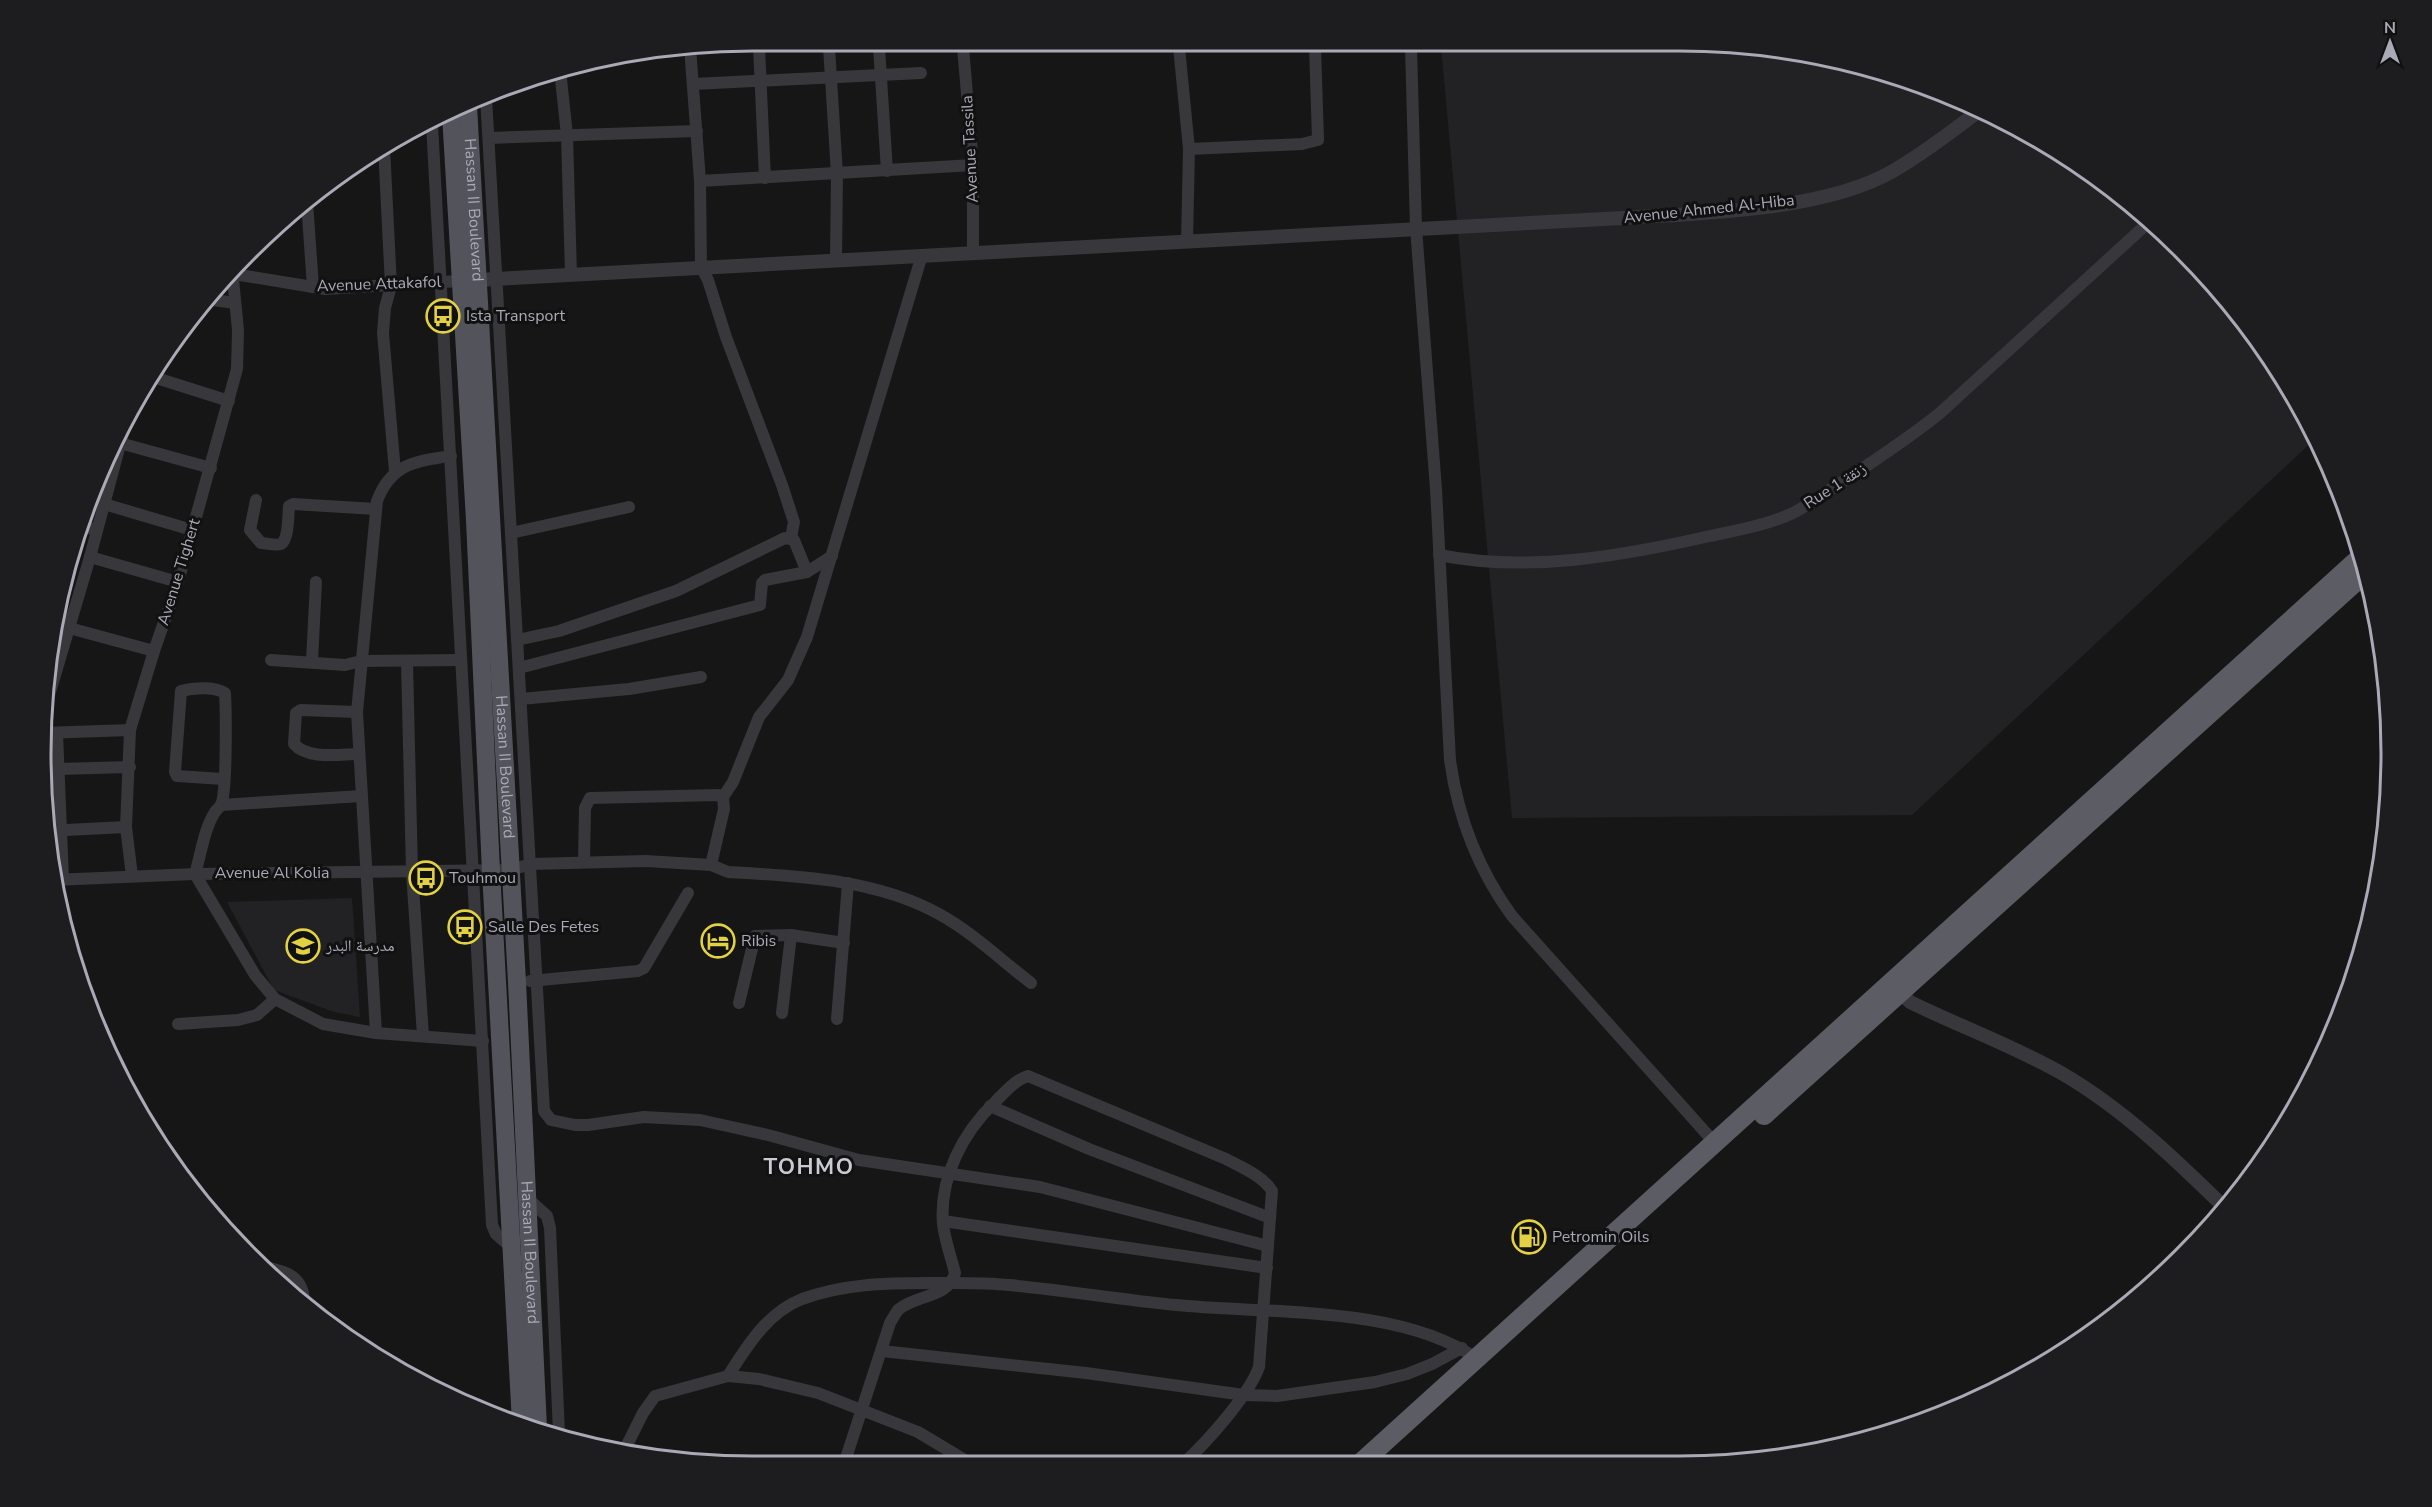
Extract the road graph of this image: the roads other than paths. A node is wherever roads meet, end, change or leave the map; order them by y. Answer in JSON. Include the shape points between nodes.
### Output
{"nodes":[{"id":1,"x":759,"y":51,"type":"edge"},
{"id":2,"x":829,"y":51,"type":"edge"},
{"id":3,"x":879,"y":51,"type":"edge"},
{"id":4,"x":963,"y":51,"type":"edge"},
{"id":5,"x":1179,"y":51,"type":"edge"},
{"id":6,"x":1315,"y":51,"type":"edge"},
{"id":7,"x":1411,"y":51,"type":"edge"},
{"id":8,"x":691,"y":55,"type":"edge"},
{"id":9,"x":921,"y":74,"type":"dead end"},
{"id":10,"x":881,"y":75,"type":"junction"},
{"id":11,"x":561,"y":78,"type":"edge"},
{"id":12,"x":831,"y":78,"type":"junction"},
{"id":13,"x":759,"y":80,"type":"junction"},
{"id":14,"x":693,"y":84,"type":"junction"},
{"id":15,"x":486,"y":103,"type":"edge"},
{"id":16,"x":468,"y":112,"type":"edge"},
{"id":17,"x":1973,"y":116,"type":"edge"},
{"id":18,"x":452,"y":119,"type":"edge"},
{"id":19,"x":432,"y":129,"type":"edge"},
{"id":20,"x":697,"y":131,"type":"junction"},
{"id":21,"x":567,"y":135,"type":"junction"},
{"id":22,"x":489,"y":138,"type":"junction"},
{"id":23,"x":1189,"y":149,"type":"junction"},
{"id":24,"x":384,"y":156,"type":"edge"},
{"id":25,"x":973,"y":165,"type":"junction"},
{"id":26,"x":887,"y":171,"type":"junction"},
{"id":27,"x":837,"y":174,"type":"junction"},
{"id":28,"x":765,"y":178,"type":"junction"},
{"id":29,"x":700,"y":182,"type":"junction"},
{"id":30,"x":308,"y":211,"type":"edge"},
{"id":31,"x":2144,"y":227,"type":"edge"},
{"id":32,"x":1416,"y":228,"type":"junction"},
{"id":33,"x":1188,"y":241,"type":"junction"},
{"id":34,"x":973,"y":252,"type":"junction"},
{"id":35,"x":922,"y":255,"type":"junction"},
{"id":36,"x":836,"y":260,"type":"junction"},
{"id":37,"x":701,"y":267,"type":"junction"},
{"id":38,"x":241,"y":274,"type":"edge"},
{"id":39,"x":571,"y":274,"type":"junction"},
{"id":40,"x":498,"y":278,"type":"junction"},
{"id":41,"x":468,"y":280,"type":"junction"},
{"id":42,"x":440,"y":281,"type":"junction"},
{"id":43,"x":232,"y":282,"type":"edge"},
{"id":44,"x":391,"y":286,"type":"junction"},
{"id":45,"x":313,"y":287,"type":"junction"},
{"id":46,"x":217,"y":300,"type":"edge"},
{"id":47,"x":235,"y":303,"type":"junction"},
{"id":48,"x":159,"y":379,"type":"edge"},
{"id":49,"x":229,"y":401,"type":"junction"},
{"id":50,"x":123,"y":443,"type":"edge"},
{"id":51,"x":450,"y":456,"type":"junction"},
{"id":52,"x":113,"y":466,"type":"edge"},
{"id":53,"x":211,"y":468,"type":"junction"},
{"id":54,"x":395,"y":472,"type":"junction"},
{"id":55,"x":256,"y":500,"type":"dead end"},
{"id":56,"x":104,"y":504,"type":"junction"},
{"id":57,"x":628,"y":507,"type":"dead end"},
{"id":58,"x":376,"y":509,"type":"junction"},
{"id":59,"x":88,"y":528,"type":"edge"},
{"id":60,"x":97,"y":530,"type":"junction"},
{"id":61,"x":192,"y":530,"type":"junction"},
{"id":62,"x":511,"y":534,"type":"junction"},
{"id":63,"x":791,"y":538,"type":"junction"},
{"id":64,"x":1439,"y":555,"type":"junction"},
{"id":65,"x":832,"y":556,"type":"junction"},
{"id":66,"x":90,"y":557,"type":"junction"},
{"id":67,"x":2354,"y":563,"type":"edge"},
{"id":68,"x":807,"y":572,"type":"junction"},
{"id":69,"x":2359,"y":579,"type":"edge"},
{"id":70,"x":178,"y":582,"type":"junction"},
{"id":71,"x":316,"y":582,"type":"dead end"},
{"id":72,"x":64,"y":626,"type":"edge"},
{"id":73,"x":517,"y":640,"type":"junction"},
{"id":74,"x":60,"y":644,"type":"edge"},
{"id":75,"x":154,"y":651,"type":"junction"},
{"id":76,"x":271,"y":660,"type":"dead end"},
{"id":77,"x":461,"y":660,"type":"junction"},
{"id":78,"x":312,"y":661,"type":"junction"},
{"id":79,"x":361,"y":661,"type":"junction"},
{"id":80,"x":407,"y":662,"type":"junction"},
{"id":81,"x":519,"y":668,"type":"junction"},
{"id":82,"x":700,"y":676,"type":"dead end"},
{"id":83,"x":521,"y":699,"type":"junction"},
{"id":84,"x":357,"y":712,"type":"junction"},
{"id":85,"x":130,"y":730,"type":"junction"},
{"id":86,"x":52,"y":733,"type":"edge"},
{"id":87,"x":57,"y":733,"type":"junction"},
{"id":88,"x":359,"y":754,"type":"junction"},
{"id":89,"x":130,"y":767,"type":"junction"},
{"id":90,"x":58,"y":769,"type":"junction"},
{"id":91,"x":223,"y":778,"type":"junction"},
{"id":92,"x":52,"y":784,"type":"edge"},
{"id":93,"x":59,"y":784,"type":"junction"},
{"id":94,"x":361,"y":796,"type":"junction"},
{"id":95,"x":723,"y":797,"type":"junction"},
{"id":96,"x":221,"y":805,"type":"junction"},
{"id":97,"x":126,"y":827,"type":"junction"},
{"id":98,"x":56,"y":830,"type":"edge"},
{"id":99,"x":61,"y":830,"type":"junction"},
{"id":100,"x":59,"y":859,"type":"edge"},
{"id":101,"x":584,"y":862,"type":"junction"},
{"id":102,"x":531,"y":864,"type":"junction"},
{"id":103,"x":711,"y":865,"type":"junction"},
{"id":104,"x":510,"y":870,"type":"junction"},
{"id":105,"x":482,"y":871,"type":"junction"},
{"id":106,"x":412,"y":872,"type":"junction"},
{"id":107,"x":368,"y":873,"type":"junction"},
{"id":108,"x":195,"y":874,"type":"junction"},
{"id":109,"x":132,"y":876,"type":"junction"},
{"id":110,"x":62,"y":879,"type":"edge"},
{"id":111,"x":848,"y":883,"type":"junction"},
{"id":112,"x":688,"y":893,"type":"dead end"},
{"id":113,"x":791,"y":935,"type":"junction"},
{"id":114,"x":844,"y":943,"type":"junction"},
{"id":115,"x":537,"y":980,"type":"junction"},
{"id":116,"x":517,"y":982,"type":"junction"},
{"id":117,"x":1031,"y":983,"type":"dead end"},
{"id":118,"x":1895,"y":988,"type":"junction"},
{"id":119,"x":275,"y":999,"type":"junction"},
{"id":120,"x":739,"y":1003,"type":"dead end"},
{"id":121,"x":782,"y":1013,"type":"dead end"},
{"id":122,"x":837,"y":1019,"type":"dead end"},
{"id":123,"x":178,"y":1024,"type":"dead end"},
{"id":124,"x":376,"y":1033,"type":"junction"},
{"id":125,"x":423,"y":1036,"type":"junction"},
{"id":126,"x":483,"y":1041,"type":"junction"},
{"id":127,"x":990,"y":1107,"type":"junction"},
{"id":128,"x":1714,"y":1142,"type":"junction"},
{"id":129,"x":950,"y":1172,"type":"junction"},
{"id":130,"x":526,"y":1197,"type":"junction"},
{"id":131,"x":2219,"y":1202,"type":"edge"},
{"id":132,"x":1270,"y":1218,"type":"junction"},
{"id":133,"x":943,"y":1221,"type":"junction"},
{"id":134,"x":1268,"y":1246,"type":"junction"},
{"id":135,"x":512,"y":1248,"type":"junction"},
{"id":136,"x":1267,"y":1268,"type":"junction"},
{"id":137,"x":278,"y":1270,"type":"edge"},
{"id":138,"x":951,"y":1282,"type":"junction"},
{"id":139,"x":302,"y":1292,"type":"edge"},
{"id":140,"x":1264,"y":1312,"type":"junction"},
{"id":141,"x":882,"y":1351,"type":"junction"},
{"id":142,"x":1469,"y":1353,"type":"junction"},
{"id":143,"x":728,"y":1376,"type":"junction"},
{"id":144,"x":1244,"y":1395,"type":"junction"},
{"id":145,"x":862,"y":1410,"type":"junction"},
{"id":146,"x":521,"y":1416,"type":"edge"},
{"id":147,"x":538,"y":1422,"type":"edge"},
{"id":148,"x":559,"y":1428,"type":"edge"},
{"id":149,"x":627,"y":1445,"type":"edge"},
{"id":150,"x":847,"y":1456,"type":"edge"},
{"id":151,"x":958,"y":1456,"type":"edge"},
{"id":152,"x":1190,"y":1456,"type":"edge"},
{"id":153,"x":1368,"y":1456,"type":"edge"},
{"id":154,"x":1389,"y":1456,"type":"edge"}],
"edges":[{"from":1,"to":13,"type":"street"},
{"from":2,"to":12,"type":"street"},
{"from":3,"to":10,"type":"street"},
{"from":4,"to":25,"type":"street","name":"Avenue Tassila"},
{"from":5,"to":23,"type":"street"},
{"from":6,"to":23,"type":"street","via":[[1318,140]]},
{"from":7,"to":32,"type":"street"},
{"from":8,"to":14,"type":"street"},
{"from":9,"to":10,"type":"street"},
{"from":10,"to":12,"type":"street"},
{"from":10,"to":26,"type":"street"},
{"from":11,"to":21,"type":"street"},
{"from":12,"to":13,"type":"street"},
{"from":12,"to":27,"type":"street"},
{"from":13,"to":14,"type":"street"},
{"from":13,"to":28,"type":"street"},
{"from":14,"to":20,"type":"street"},
{"from":15,"to":22,"type":"street"},
{"from":16,"to":41,"type":"main road","name":"Hassan II Boulevard"},
{"from":17,"to":32,"type":"street","name":"Avenue Ahmed Al-Hiba","via":[[1892,172],[1833,194],[1687,214]]},
{"from":18,"to":41,"type":"main road","name":"Hassan II Boulevard"},
{"from":19,"to":42,"type":"street"},
{"from":20,"to":21,"type":"street"},
{"from":20,"to":29,"type":"street"},
{"from":21,"to":22,"type":"street"},
{"from":21,"to":39,"type":"street"},
{"from":22,"to":40,"type":"street"},
{"from":23,"to":33,"type":"street"},
{"from":24,"to":44,"type":"street"},
{"from":25,"to":26,"type":"street"},
{"from":25,"to":34,"type":"street","name":"Avenue Tassila"},
{"from":26,"to":27,"type":"street"},
{"from":27,"to":28,"type":"street"},
{"from":27,"to":36,"type":"street"},
{"from":28,"to":29,"type":"street"},
{"from":29,"to":37,"type":"street"},
{"from":30,"to":45,"type":"street"},
{"from":31,"to":64,"type":"street","name":"Rue 1 زنقة","via":[[1940,413],[1796,512],[1761,525],[1684,542],[1586,558],[1508,563]]},
{"from":32,"to":33,"type":"street","name":"Avenue Ahmed Al-Hiba"},
{"from":32,"to":64,"type":"street"},
{"from":33,"to":34,"type":"street","name":"Avenue Ahmed Al-Hiba"},
{"from":34,"to":35,"type":"street","name":"Avenue Ahmed Al-Hiba"},
{"from":35,"to":36,"type":"street","name":"Avenue Ahmed Al-Hiba"},
{"from":35,"to":65,"type":"street"},
{"from":36,"to":37,"type":"street","name":"Avenue Ahmed Al-Hiba"},
{"from":37,"to":39,"type":"street","name":"Avenue Ahmed Al-Hiba"},
{"from":37,"to":63,"type":"street","via":[[782,485],[794,522]]},
{"from":38,"to":45,"type":"street","name":"Avenue Attakafol"},
{"from":39,"to":40,"type":"street","name":"Avenue Ahmed Al-Hiba"},
{"from":40,"to":41,"type":"street","name":"Avenue Ahmed Al-Hiba"},
{"from":40,"to":62,"type":"street"},
{"from":41,"to":42,"type":"street","name":"Avenue Attakafol"},
{"from":41,"to":104,"type":"main road","name":"Hassan II Boulevard"},
{"from":41,"to":105,"type":"main road","name":"Hassan II Boulevard"},
{"from":42,"to":44,"type":"street","name":"Avenue Attakafol"},
{"from":42,"to":51,"type":"street"},
{"from":43,"to":47,"type":"street","name":"Avenue Tighert"},
{"from":44,"to":45,"type":"street","name":"Avenue Attakafol"},
{"from":44,"to":54,"type":"street","via":[[384,308],[383,333]]},
{"from":46,"to":47,"type":"street"},
{"from":47,"to":49,"type":"street","name":"Avenue Tighert","via":[[237,369]]},
{"from":48,"to":49,"type":"street"},
{"from":49,"to":53,"type":"street","name":"Avenue Tighert"},
{"from":50,"to":53,"type":"street"},
{"from":51,"to":54,"type":"street","via":[[415,461]]},
{"from":51,"to":77,"type":"street"},
{"from":52,"to":56,"type":"street"},
{"from":53,"to":61,"type":"street","name":"Avenue Tighert"},
{"from":54,"to":58,"type":"street","via":[[383,485]]},
{"from":55,"to":58,"type":"street","via":[[250,530],[261,543],[278,545],[285,538],[289,506],[293,504]]},
{"from":56,"to":60,"type":"street"},
{"from":56,"to":61,"type":"street"},
{"from":57,"to":62,"type":"street"},
{"from":58,"to":79,"type":"street"},
{"from":59,"to":60,"type":"street"},
{"from":60,"to":66,"type":"street"},
{"from":61,"to":70,"type":"street","name":"Avenue Tighert"},
{"from":62,"to":73,"type":"street"},
{"from":63,"to":68,"type":"street"},
{"from":63,"to":73,"type":"street","via":[[676,591],[559,631]]},
{"from":64,"to":128,"type":"street","via":[[1450,760],[1454,788],[1476,857],[1512,916]]},
{"from":65,"to":68,"type":"street"},
{"from":65,"to":95,"type":"street","via":[[812,624],[788,680],[759,717],[734,782]]},
{"from":66,"to":70,"type":"street"},
{"from":66,"to":72,"type":"street"},
{"from":67,"to":118,"type":"highway"},
{"from":68,"to":81,"type":"street","via":[[765,580],[760,604]]},
{"from":69,"to":118,"type":"highway"},
{"from":70,"to":75,"type":"street","name":"Avenue Tighert"},
{"from":71,"to":78,"type":"street"},
{"from":72,"to":74,"type":"street"},
{"from":72,"to":75,"type":"street"},
{"from":73,"to":81,"type":"street"},
{"from":75,"to":85,"type":"street","name":"Avenue Tighert"},
{"from":76,"to":78,"type":"street"},
{"from":77,"to":80,"type":"street"},
{"from":77,"to":105,"type":"street"},
{"from":78,"to":79,"type":"street","via":[[345,665]]},
{"from":79,"to":80,"type":"street"},
{"from":79,"to":84,"type":"street"},
{"from":80,"to":106,"type":"street"},
{"from":81,"to":83,"type":"street"},
{"from":82,"to":83,"type":"street","via":[[629,689]]},
{"from":83,"to":102,"type":"street"},
{"from":84,"to":88,"type":"street"},
{"from":84,"to":88,"type":"street","via":[[296,712],[294,744],[300,751],[316,754]]},
{"from":85,"to":87,"type":"street"},
{"from":85,"to":89,"type":"street","name":"Avenue Tighert"},
{"from":86,"to":87,"type":"street"},
{"from":87,"to":90,"type":"street"},
{"from":88,"to":94,"type":"street"},
{"from":89,"to":90,"type":"street"},
{"from":89,"to":97,"type":"street","name":"Avenue Tighert"},
{"from":90,"to":93,"type":"street"},
{"from":91,"to":91,"type":"street","via":[[225,693],[206,689],[181,691],[175,772],[177,776]]},
{"from":91,"to":96,"type":"street"},
{"from":92,"to":93,"type":"street"},
{"from":93,"to":99,"type":"street"},
{"from":94,"to":96,"type":"street"},
{"from":94,"to":107,"type":"street"},
{"from":95,"to":101,"type":"street","via":[[590,798],[585,808]]},
{"from":95,"to":103,"type":"street","via":[[724,809]]},
{"from":96,"to":108,"type":"street","via":[[212,819]]},
{"from":97,"to":99,"type":"street"},
{"from":97,"to":109,"type":"street","name":"Avenue Tighert"},
{"from":98,"to":99,"type":"street"},
{"from":99,"to":100,"type":"street"},
{"from":101,"to":102,"type":"street","name":"Avenue Al Kolia"},
{"from":101,"to":103,"type":"street","name":"Avenue Al Kolia"},
{"from":102,"to":104,"type":"street","name":"Avenue Al Kolia"},
{"from":102,"to":115,"type":"street"},
{"from":103,"to":111,"type":"street","name":"Avenue Al Kolia","via":[[728,872]]},
{"from":104,"to":105,"type":"street","name":"Avenue Al Kolia"},
{"from":104,"to":116,"type":"main road","name":"Hassan II Boulevard"},
{"from":105,"to":106,"type":"street","name":"Avenue Al Kolia"},
{"from":105,"to":126,"type":"street"},
{"from":105,"to":135,"type":"main road","name":"Hassan II Boulevard"},
{"from":106,"to":107,"type":"street","name":"Avenue Al Kolia"},
{"from":106,"to":125,"type":"street"},
{"from":107,"to":108,"type":"street","name":"Avenue Al Kolia"},
{"from":107,"to":124,"type":"street"},
{"from":108,"to":109,"type":"street","name":"Avenue Al Kolia"},
{"from":108,"to":119,"type":"street","via":[[255,975]]},
{"from":109,"to":110,"type":"street","name":"Avenue Al Kolia"},
{"from":111,"to":114,"type":"street"},
{"from":111,"to":117,"type":"street","name":"Avenue Al Kolia","via":[[938,913]]},
{"from":112,"to":115,"type":"street","via":[[644,968]]},
{"from":113,"to":114,"type":"street"},
{"from":113,"to":120,"type":"street","via":[[755,936]]},
{"from":113,"to":121,"type":"street"},
{"from":114,"to":122,"type":"street"},
{"from":115,"to":116,"type":"street"},
{"from":115,"to":129,"type":"street","via":[[544,1111],[551,1120],[588,1125],[644,1117],[700,1120],[859,1160]]},
{"from":116,"to":130,"type":"main road","name":"Hassan II Boulevard"},
{"from":118,"to":128,"type":"highway"},
{"from":118,"to":131,"type":"street","via":[[1921,1007],[2040,1061],[2082,1086],[2143,1133]]},
{"from":118,"to":154,"type":"highway"},
{"from":119,"to":123,"type":"street","via":[[257,1015],[238,1020]]},
{"from":119,"to":124,"type":"street","via":[[323,1024]]},
{"from":124,"to":125,"type":"street"},
{"from":125,"to":126,"type":"street"},
{"from":126,"to":135,"type":"street","via":[[492,1225]]},
{"from":127,"to":129,"type":"street","via":[[964,1140]]},
{"from":127,"to":132,"type":"street"},
{"from":127,"to":132,"type":"street","via":[[1019,1080],[1035,1077],[1246,1170],[1270,1188]]},
{"from":128,"to":142,"type":"highway"},
{"from":129,"to":133,"type":"street"},
{"from":129,"to":134,"type":"street","via":[[1040,1187]]},
{"from":130,"to":147,"type":"main road","name":"Hassan II Boulevard"},
{"from":130,"to":148,"type":"street","via":[[547,1216],[550,1228]]},
{"from":132,"to":134,"type":"street"},
{"from":133,"to":136,"type":"street"},
{"from":133,"to":138,"type":"street","via":[[954,1273]]},
{"from":134,"to":136,"type":"street"},
{"from":135,"to":146,"type":"main road","name":"Hassan II Boulevard"},
{"from":136,"to":140,"type":"street"},
{"from":137,"to":139,"type":"street","via":[[297,1278]]},
{"from":138,"to":140,"type":"street"},
{"from":138,"to":141,"type":"street","via":[[945,1289],[904,1305],[897,1312]]},
{"from":138,"to":143,"type":"street","via":[[847,1286],[800,1300],[779,1311],[753,1337]]},
{"from":140,"to":142,"type":"street","via":[[1392,1324],[1444,1340]]},
{"from":140,"to":144,"type":"street","via":[[1259,1367]]},
{"from":141,"to":144,"type":"street","via":[[1086,1372]]},
{"from":141,"to":145,"type":"street"},
{"from":142,"to":144,"type":"street","via":[[1375,1382],[1277,1396]]},
{"from":142,"to":153,"type":"highway"},
{"from":143,"to":145,"type":"street","via":[[759,1378],[818,1392]]},
{"from":143,"to":149,"type":"street","via":[[655,1396]]},
{"from":144,"to":152,"type":"street"},
{"from":145,"to":150,"type":"street"},
{"from":145,"to":151,"type":"street","via":[[918,1432]]}]}
